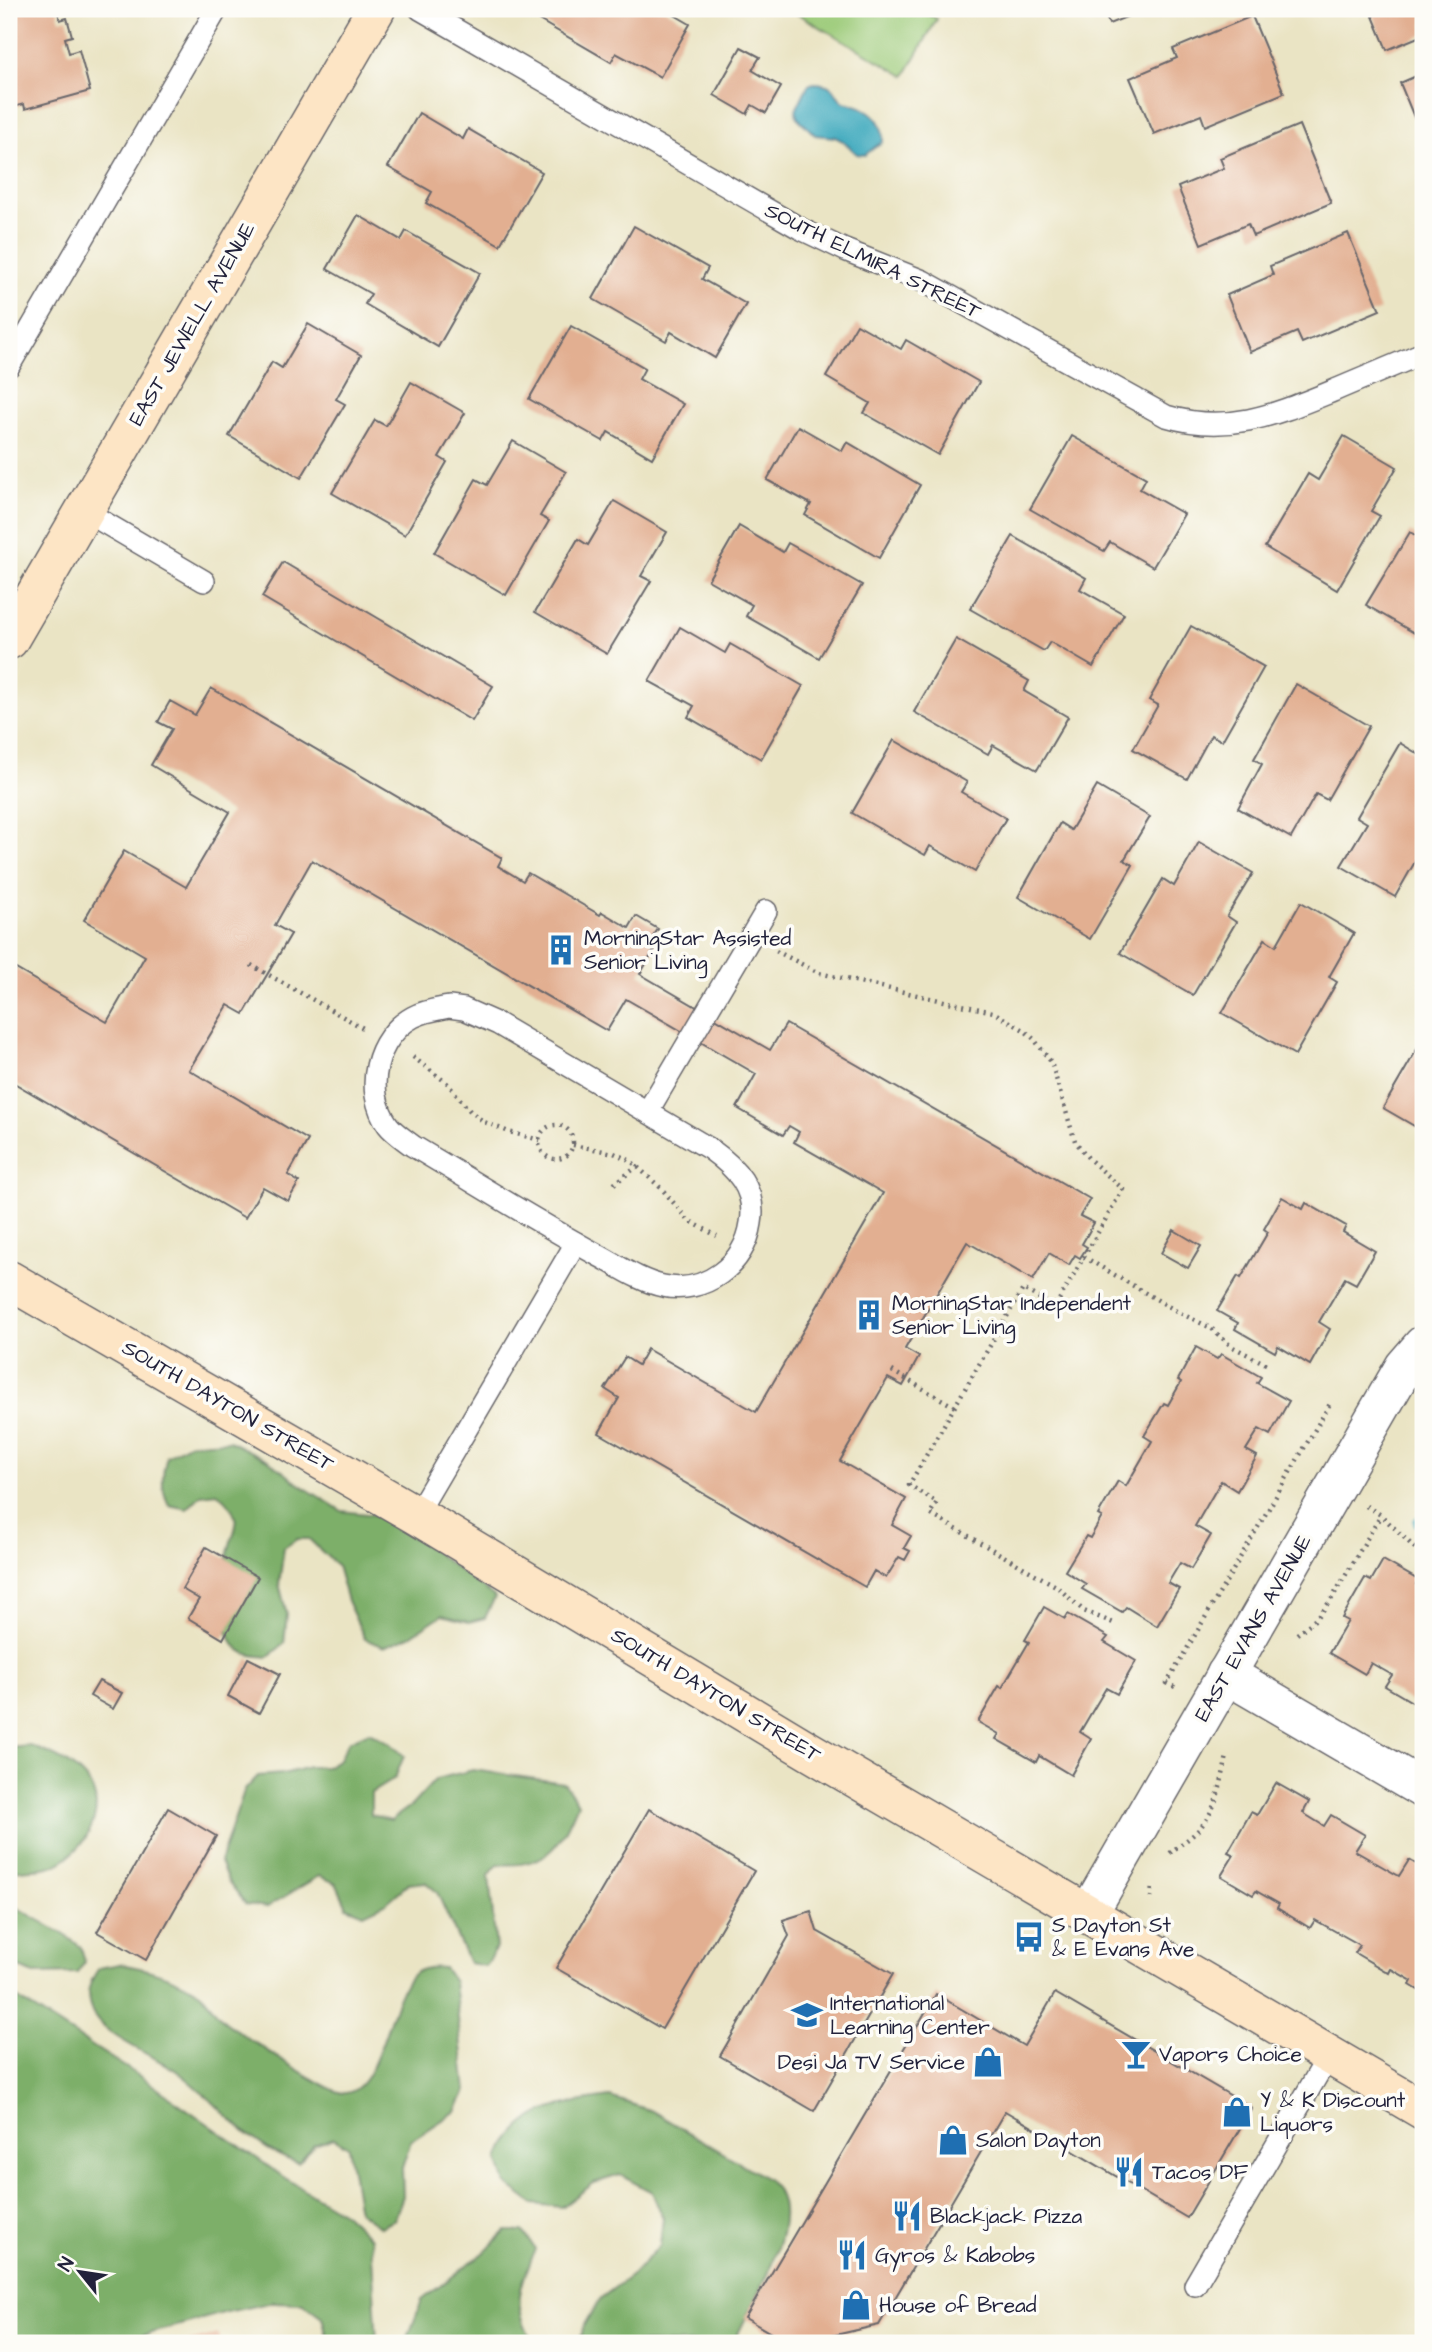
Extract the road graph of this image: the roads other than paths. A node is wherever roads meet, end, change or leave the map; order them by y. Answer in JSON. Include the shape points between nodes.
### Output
{"nodes":[{"id":1,"x":217,"y":9,"type":"edge"},
{"id":2,"x":376,"y":9,"type":"edge"},
{"id":3,"x":420,"y":9,"type":"edge"},
{"id":4,"x":1423,"y":354,"type":"edge"},
{"id":5,"x":9,"y":366,"type":"edge"},
{"id":6,"x":83,"y":510,"type":"junction"},
{"id":7,"x":204,"y":581,"type":"dead end"},
{"id":8,"x":9,"y":639,"type":"edge"},
{"id":9,"x":766,"y":911,"type":"dead end"},
{"id":10,"x":648,"y":1111,"type":"junction"},
{"id":11,"x":576,"y":1243,"type":"junction"},
{"id":12,"x":9,"y":1280,"type":"edge"},
{"id":13,"x":1423,"y":1345,"type":"edge"},
{"id":14,"x":416,"y":1515,"type":"junction"},
{"id":15,"x":1226,"y":1674,"type":"junction"},
{"id":16,"x":1423,"y":1789,"type":"edge"},
{"id":17,"x":1088,"y":1914,"type":"junction"},
{"id":18,"x":1329,"y":2055,"type":"junction"},
{"id":19,"x":1423,"y":2110,"type":"edge"},
{"id":20,"x":1195,"y":2284,"type":"dead end"}],
"edges":[{"from":1,"to":5,"type":"lane"},
{"from":2,"to":6,"type":"street","name":"EAST JEWELL AVENUE"},
{"from":3,"to":4,"type":"lane","name":"SOUTH ELMIRA STREET","via":[[801,229],[923,281],[1166,416],[1207,424],[1249,421]]},
{"from":6,"to":7,"type":"lane"},
{"from":6,"to":8,"type":"street","name":"EAST JEWELL AVENUE"},
{"from":9,"to":10,"type":"lane"},
{"from":10,"to":11,"type":"lane","via":[[710,1149],[743,1178],[752,1219],[743,1249],[725,1271],[710,1280],[676,1288],[638,1277]]},
{"from":10,"to":11,"type":"lane","via":[[464,1009],[449,1007],[413,1017],[394,1032],[380,1053],[376,1098],[391,1128],[413,1146]]},
{"from":11,"to":14,"type":"lane"},
{"from":12,"to":14,"type":"street","name":"SOUTH DAYTON STREET"},
{"from":13,"to":15,"type":"street","name":"EAST EVANS AVENUE","via":[[1404,1367]]},
{"from":14,"to":17,"type":"street","name":"SOUTH DAYTON STREET"},
{"from":15,"to":16,"type":"street"},
{"from":15,"to":17,"type":"street","name":"EAST EVANS AVENUE"},
{"from":17,"to":18,"type":"street","name":"SOUTH DAYTON STREET"},
{"from":18,"to":19,"type":"street","name":"SOUTH DAYTON STREET"},
{"from":18,"to":20,"type":"lane"}]}
